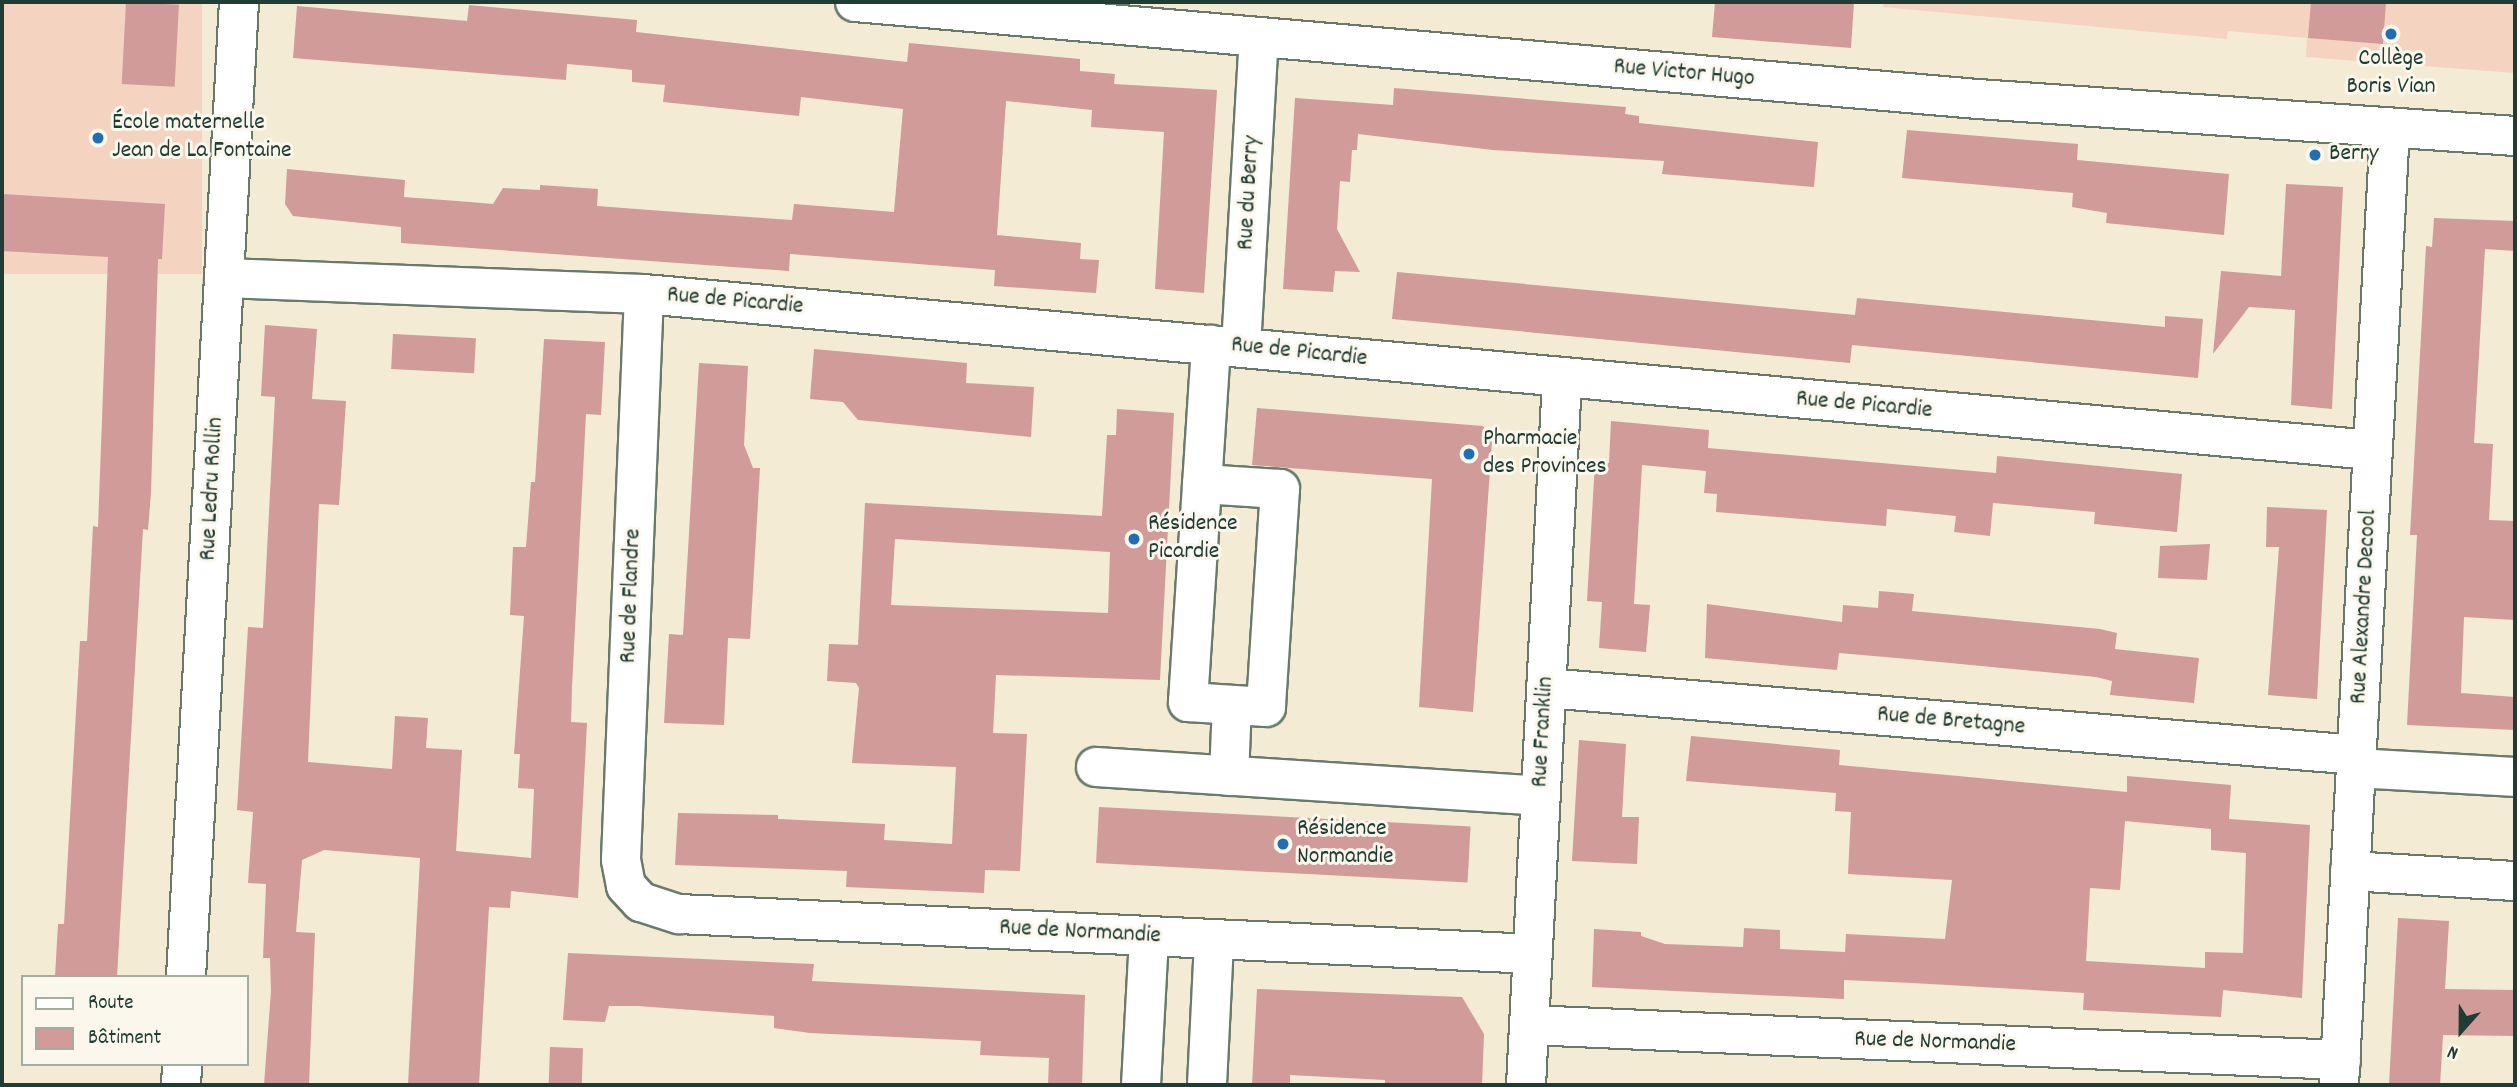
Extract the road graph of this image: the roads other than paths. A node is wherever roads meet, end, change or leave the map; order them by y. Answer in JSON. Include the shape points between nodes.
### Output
{"nodes":[{"id":1,"x":239,"y":2,"type":"edge"},
{"id":2,"x":855,"y":2,"type":"edge"},
{"id":3,"x":1259,"y":39,"type":"junction"},
{"id":4,"x":2390,"y":128,"type":"junction"},
{"id":5,"x":2515,"y":136,"type":"edge"},
{"id":6,"x":224,"y":278,"type":"junction"},
{"id":7,"x":645,"y":294,"type":"junction"},
{"id":8,"x":1226,"y":346,"type":"junction"},
{"id":9,"x":1562,"y":379,"type":"junction"},
{"id":10,"x":2373,"y":450,"type":"junction"},
{"id":11,"x":1202,"y":484,"type":"junction"},
{"id":12,"x":1546,"y":688,"type":"junction"},
{"id":13,"x":1232,"y":705,"type":"junction"},
{"id":14,"x":2356,"y":762,"type":"junction"},
{"id":15,"x":1096,"y":767,"type":"dead end"},
{"id":16,"x":1229,"y":776,"type":"junction"},
{"id":17,"x":2515,"y":777,"type":"edge"},
{"id":18,"x":1541,"y":796,"type":"junction"},
{"id":19,"x":2350,"y":871,"type":"junction"},
{"id":20,"x":2515,"y":881,"type":"edge"},
{"id":21,"x":633,"y":895,"type":"joint"},
{"id":22,"x":1149,"y":936,"type":"junction"},
{"id":23,"x":1214,"y":940,"type":"junction"},
{"id":24,"x":1532,"y":954,"type":"junction"},
{"id":25,"x":187,"y":975,"type":"edge"},
{"id":26,"x":1529,"y":1025,"type":"junction"},
{"id":27,"x":182,"y":1066,"type":"edge"},
{"id":28,"x":2340,"y":1073,"type":"edge"},
{"id":29,"x":181,"y":1085,"type":"edge"},
{"id":30,"x":1141,"y":1085,"type":"edge"},
{"id":31,"x":1207,"y":1085,"type":"edge"},
{"id":32,"x":1526,"y":1085,"type":"edge"}],
"edges":[{"from":1,"to":6,"type":"street","name":"Rue Ledru Rollin"},
{"from":2,"to":3,"type":"street","name":"Rue Victor Hugo"},
{"from":3,"to":4,"type":"street","name":"Rue Victor Hugo"},
{"from":3,"to":8,"type":"street","name":"Rue du Berry"},
{"from":4,"to":5,"type":"street","name":"Rue Victor Hugo"},
{"from":4,"to":10,"type":"street","name":"Rue Alexandre Decool"},
{"from":6,"to":7,"type":"street","name":"Rue de Picardie"},
{"from":6,"to":25,"type":"street","name":"Rue Ledru Rollin"},
{"from":7,"to":8,"type":"street","name":"Rue de Picardie"},
{"from":7,"to":21,"type":"street","name":"Rue de Flandre","via":[[621,853],[622,874]]},
{"from":8,"to":9,"type":"street","name":"Rue de Picardie"},
{"from":8,"to":11,"type":"street","name":"Rue du Berry"},
{"from":9,"to":10,"type":"street","name":"Rue de Picardie"},
{"from":9,"to":12,"type":"street","name":"Rue Franklin"},
{"from":10,"to":14,"type":"street","name":"Rue Alexandre Decool"},
{"from":11,"to":13,"type":"street","name":"Rue du Berry","via":[[1188,702]]},
{"from":11,"to":13,"type":"street","via":[[1280,489],[1266,707]]},
{"from":12,"to":14,"type":"street","name":"Rue de Bretagne"},
{"from":12,"to":18,"type":"street","name":"Rue Franklin"},
{"from":13,"to":16,"type":"street"},
{"from":14,"to":17,"type":"street","name":"Rue de Bretagne"},
{"from":14,"to":19,"type":"street","name":"Rue Alexandre Decool"},
{"from":15,"to":16,"type":"street"},
{"from":16,"to":18,"type":"street"},
{"from":18,"to":24,"type":"street","name":"Rue Franklin"},
{"from":19,"to":20,"type":"street"},
{"from":19,"to":28,"type":"street","name":"Rue Alexandre Decool"},
{"from":21,"to":22,"type":"street","name":"Rue de Normandie","via":[[652,908],[679,914]]},
{"from":22,"to":23,"type":"street","name":"Rue de Normandie"},
{"from":22,"to":30,"type":"street"},
{"from":23,"to":24,"type":"street","name":"Rue de Normandie"},
{"from":23,"to":31,"type":"street"},
{"from":24,"to":26,"type":"street","name":"Rue Franklin"},
{"from":26,"to":28,"type":"street","name":"Rue de Normandie"},
{"from":26,"to":32,"type":"street","name":"Rue Franklin"},
{"from":27,"to":29,"type":"street"}]}
